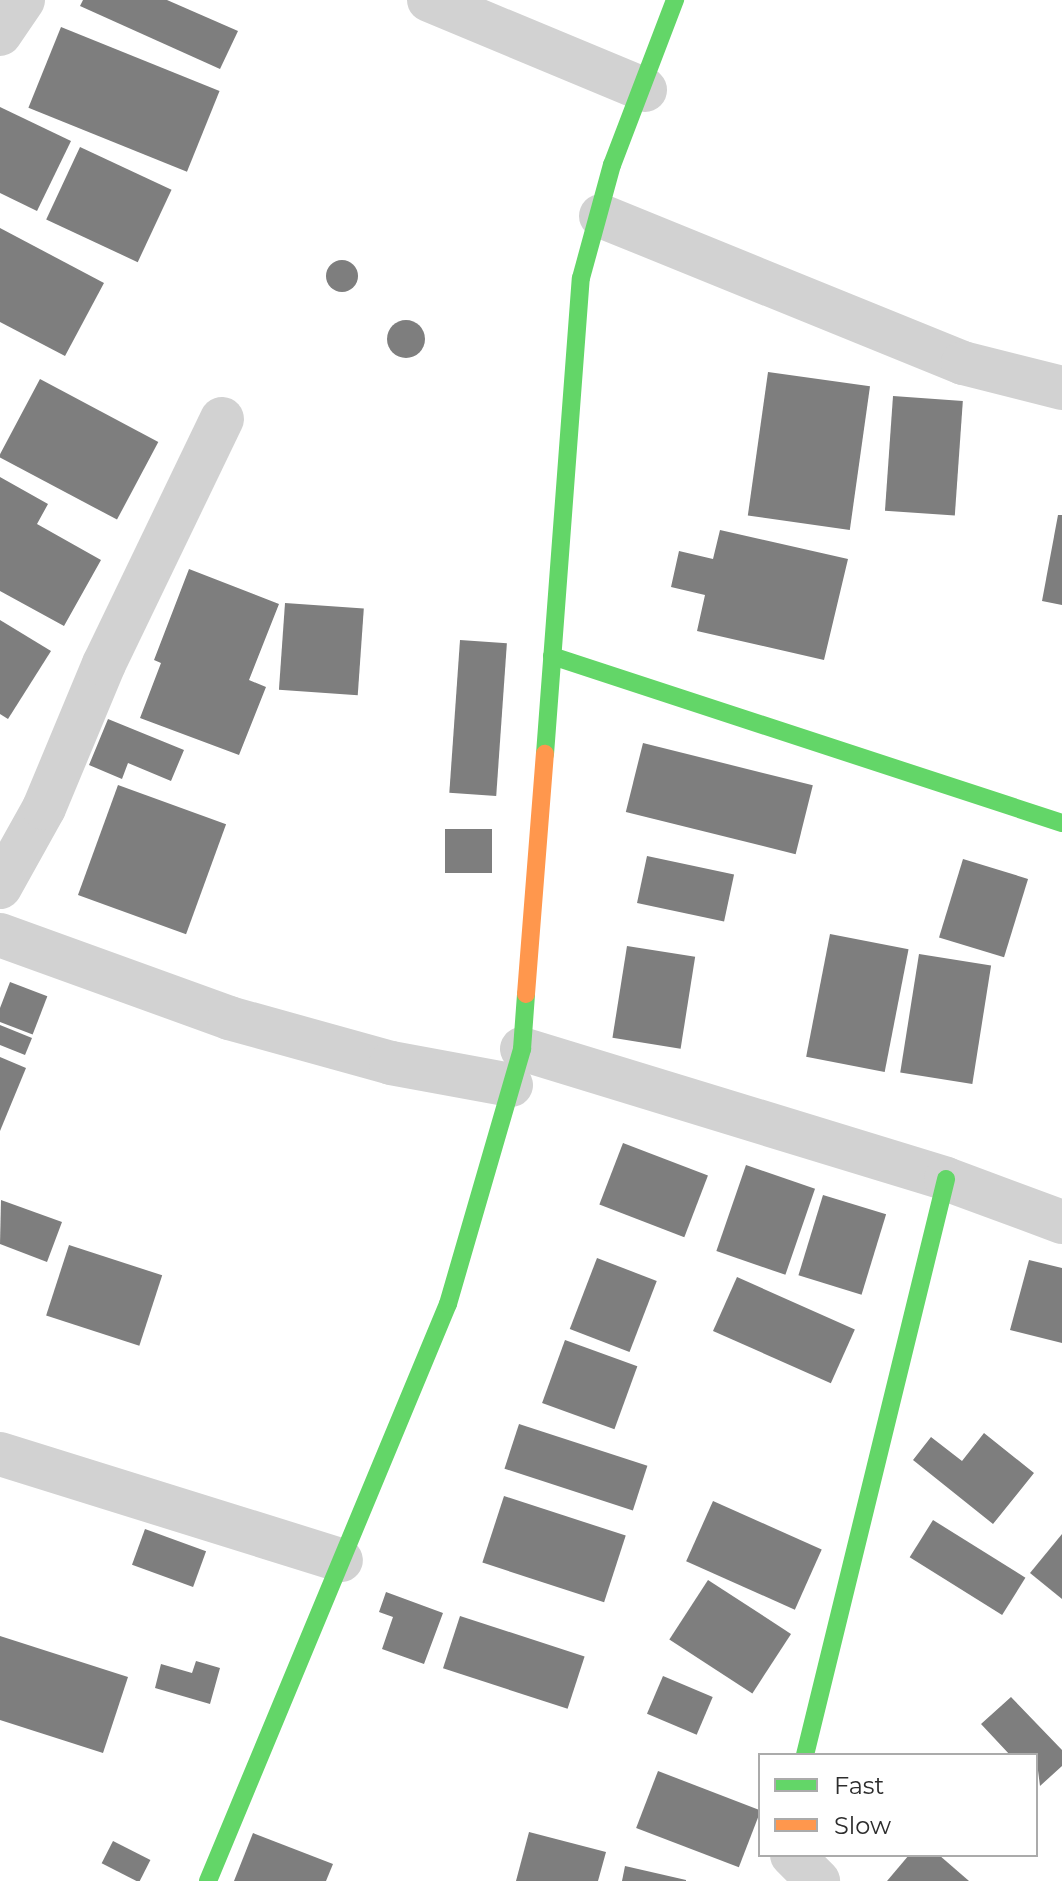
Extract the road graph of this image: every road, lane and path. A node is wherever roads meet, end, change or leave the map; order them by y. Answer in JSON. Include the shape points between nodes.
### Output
{"nodes":[{"id":1,"x":23,"y":0,"type":"edge"},
{"id":2,"x":429,"y":0,"type":"edge"},
{"id":3,"x":675,"y":0,"type":"edge"},
{"id":4,"x":0,"y":34,"type":"edge"},
{"id":5,"x":645,"y":90,"type":"junction"},
{"id":6,"x":601,"y":216,"type":"junction"},
{"id":7,"x":1062,"y":388,"type":"edge"},
{"id":8,"x":222,"y":419,"type":"dead end"},
{"id":9,"x":552,"y":656,"type":"junction"},
{"id":10,"x":1062,"y":823,"type":"edge"},
{"id":11,"x":0,"y":887,"type":"edge"},
{"id":12,"x":0,"y":935,"type":"edge"},
{"id":13,"x":516,"y":1067,"type":"junction"},
{"id":14,"x":946,"y":1179,"type":"junction"},
{"id":15,"x":1062,"y":1222,"type":"edge"},
{"id":16,"x":0,"y":1454,"type":"edge"},
{"id":17,"x":341,"y":1560,"type":"junction"},
{"id":18,"x":805,"y":1753,"type":"edge"},
{"id":19,"x":779,"y":1857,"type":"edge"},
{"id":20,"x":794,"y":1857,"type":"edge"},
{"id":21,"x":208,"y":1881,"type":"edge"},
{"id":22,"x":770,"y":1881,"type":"edge"},
{"id":23,"x":818,"y":1881,"type":"edge"}],
"edges":[{"from":1,"to":4,"type":"street"},
{"from":2,"to":5,"type":"street"},
{"from":3,"to":5,"type":"street"},
{"from":5,"to":6,"type":"street","via":[[612,165]]},
{"from":6,"to":7,"type":"street","via":[[963,363]]},
{"from":6,"to":9,"type":"street","via":[[581,278],[572,352]]},
{"from":8,"to":11,"type":"street","via":[[104,664],[44,808]]},
{"from":9,"to":10,"type":"street"},
{"from":9,"to":13,"type":"street"},
{"from":12,"to":13,"type":"street","via":[[229,1018],[391,1063]]},
{"from":13,"to":14,"type":"street"},
{"from":13,"to":17,"type":"street","via":[[448,1304]]},
{"from":14,"to":15,"type":"street"},
{"from":14,"to":18,"type":"street"},
{"from":16,"to":17,"type":"street"},
{"from":17,"to":21,"type":"street"},
{"from":19,"to":22,"type":"street"},
{"from":20,"to":23,"type":"street"}]}
